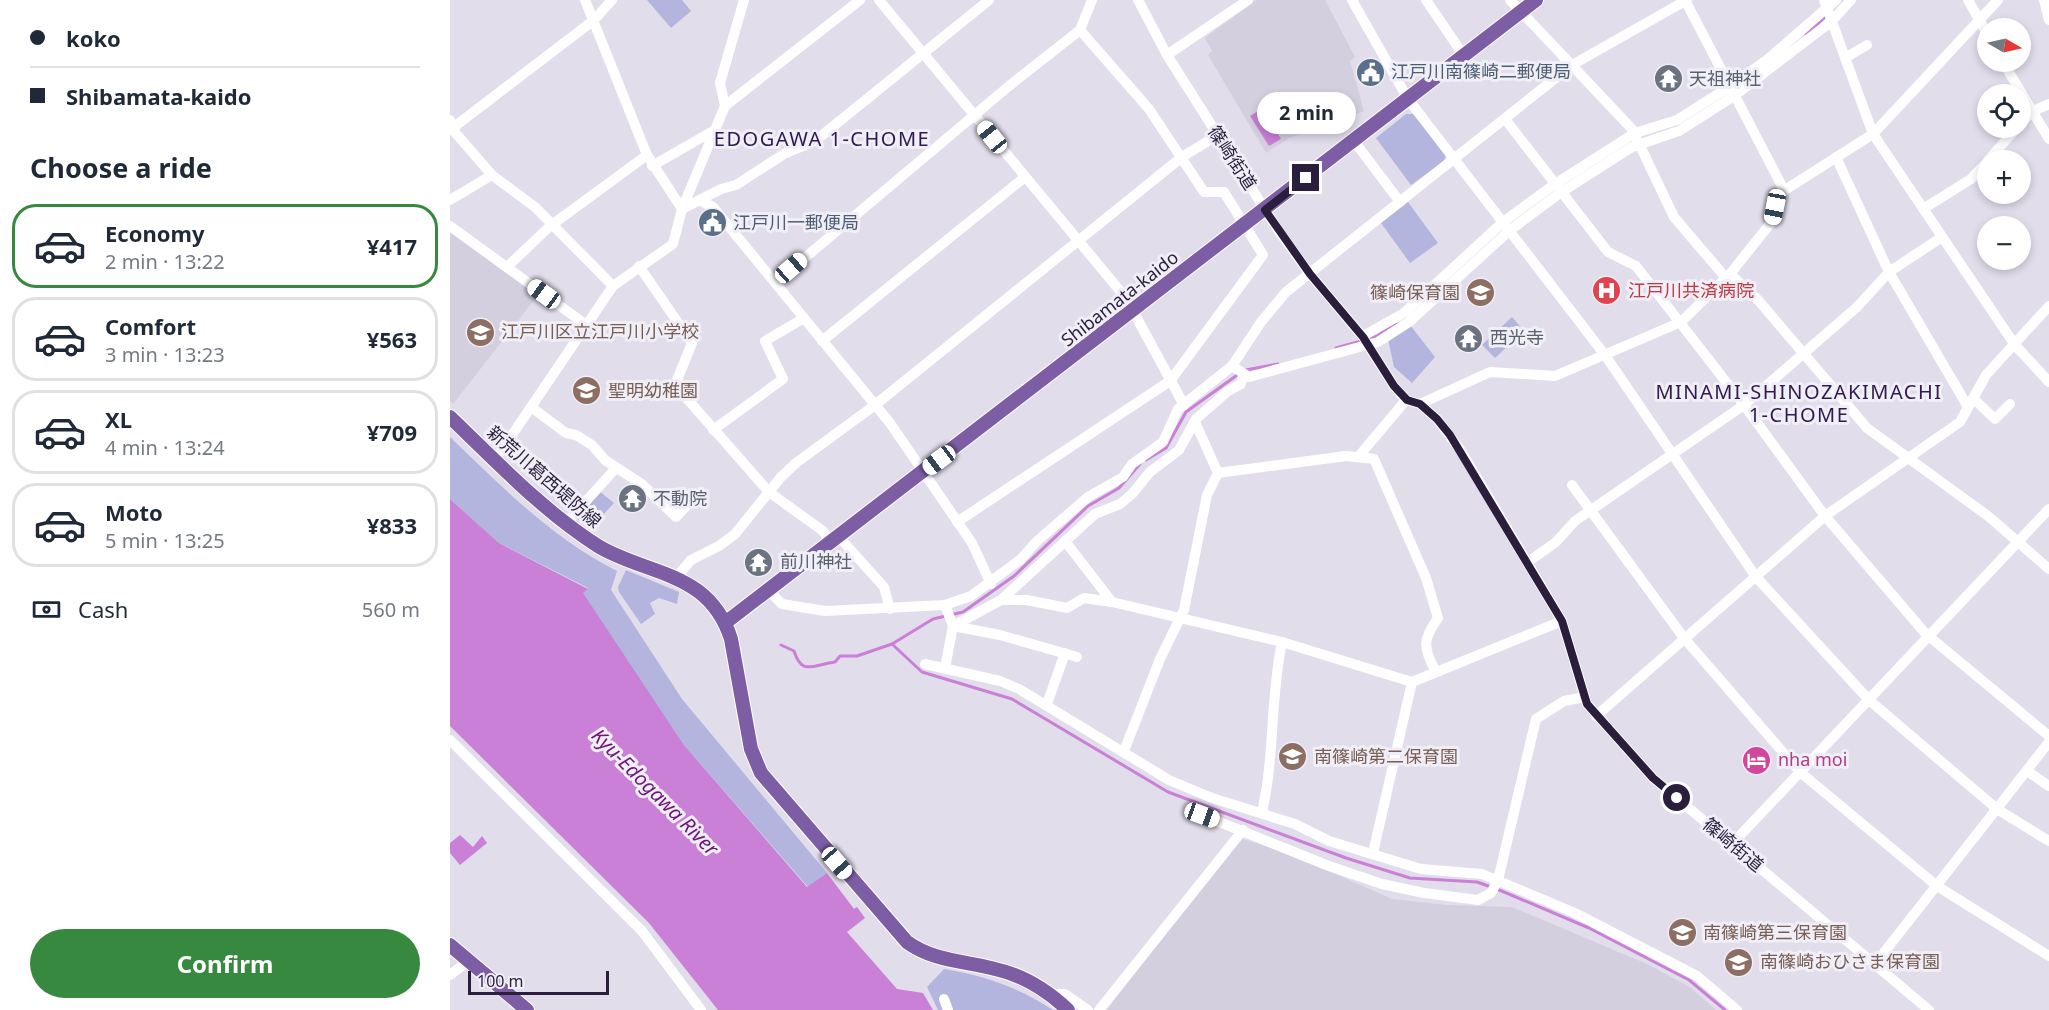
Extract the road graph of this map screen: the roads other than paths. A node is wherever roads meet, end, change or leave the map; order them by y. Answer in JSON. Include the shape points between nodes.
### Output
{"nodes":[{"id":1,"x":585,"y":0,"type":"edge"},
{"id":2,"x":612,"y":0,"type":"edge"},
{"id":3,"x":744,"y":0,"type":"edge"},
{"id":4,"x":860,"y":0,"type":"edge"},
{"id":5,"x":879,"y":0,"type":"edge"},
{"id":6,"x":989,"y":0,"type":"edge"},
{"id":7,"x":1092,"y":0,"type":"edge"},
{"id":8,"x":1138,"y":0,"type":"edge"},
{"id":9,"x":1248,"y":0,"type":"edge"},
{"id":10,"x":1352,"y":0,"type":"edge"},
{"id":11,"x":1426,"y":0,"type":"edge"},
{"id":12,"x":1510,"y":0,"type":"edge"},
{"id":13,"x":1536,"y":0,"type":"edge"},
{"id":14,"x":1686,"y":0,"type":"edge"},
{"id":15,"x":1836,"y":0,"type":"edge"},
{"id":16,"x":1851,"y":0,"type":"edge"},
{"id":17,"x":1968,"y":0,"type":"edge"},
{"id":18,"x":1998,"y":0,"type":"edge"},
{"id":19,"x":2044,"y":0,"type":"edge"},
{"id":20,"x":1826,"y":5,"type":"edge"},
{"id":21,"x":1520,"y":12,"type":"junction"},
{"id":22,"x":1977,"y":18,"type":"edge"},
{"id":23,"x":1982,"y":18,"type":"edge"},
{"id":24,"x":594,"y":20,"type":"junction"},
{"id":25,"x":2049,"y":20,"type":"edge"},
{"id":26,"x":1832,"y":21,"type":"junction"},
{"id":27,"x":1977,"y":23,"type":"edge"},
{"id":28,"x":1080,"y":30,"type":"junction"},
{"id":29,"x":1867,"y":45,"type":"dead end"},
{"id":30,"x":923,"y":53,"type":"junction"},
{"id":31,"x":1167,"y":55,"type":"junction"},
{"id":32,"x":1464,"y":56,"type":"junction"},
{"id":33,"x":1845,"y":58,"type":"junction"},
{"id":34,"x":1572,"y":65,"type":"junction"},
{"id":35,"x":2009,"y":72,"type":"edge"},
{"id":36,"x":1732,"y":91,"type":"junction"},
{"id":37,"x":1408,"y":99,"type":"junction"},
{"id":38,"x":2049,"y":104,"type":"edge"},
{"id":39,"x":725,"y":106,"type":"junction"},
{"id":40,"x":2033,"y":111,"type":"junction"},
{"id":41,"x":974,"y":115,"type":"junction"},
{"id":42,"x":1504,"y":119,"type":"junction"},
{"id":43,"x":451,"y":126,"type":"edge"},
{"id":44,"x":713,"y":130,"type":"junction"},
{"id":45,"x":1873,"y":134,"type":"junction"},
{"id":46,"x":1218,"y":135,"type":"junction"},
{"id":47,"x":2008,"y":138,"type":"edge"},
{"id":48,"x":1638,"y":139,"type":"junction"},
{"id":49,"x":2049,"y":139,"type":"edge"},
{"id":50,"x":1354,"y":141,"type":"junction"},
{"id":51,"x":1998,"y":150,"type":"edge"},
{"id":52,"x":647,"y":154,"type":"junction"},
{"id":53,"x":1182,"y":157,"type":"junction"},
{"id":54,"x":1836,"y":157,"type":"junction"},
{"id":55,"x":1454,"y":159,"type":"junction"},
{"id":56,"x":652,"y":166,"type":"junction"},
{"id":57,"x":1977,"y":173,"type":"edge"},
{"id":58,"x":492,"y":175,"type":"junction"},
{"id":59,"x":1025,"y":177,"type":"junction"},
{"id":60,"x":1558,"y":189,"type":"junction"},
{"id":61,"x":1784,"y":190,"type":"junction"},
{"id":62,"x":450,"y":200,"type":"edge"},
{"id":63,"x":700,"y":201,"type":"junction"},
{"id":64,"x":1400,"y":202,"type":"junction"},
{"id":65,"x":682,"y":209,"type":"junction"},
{"id":66,"x":1923,"y":209,"type":"junction"},
{"id":67,"x":1265,"y":210,"type":"junction"},
{"id":68,"x":554,"y":225,"type":"junction"},
{"id":69,"x":450,"y":226,"type":"edge"},
{"id":70,"x":1244,"y":226,"type":"junction"},
{"id":71,"x":1506,"y":226,"type":"junction"},
{"id":72,"x":1941,"y":237,"type":"junction"},
{"id":73,"x":1078,"y":240,"type":"junction"},
{"id":74,"x":639,"y":266,"type":"junction"},
{"id":75,"x":507,"y":267,"type":"junction"},
{"id":76,"x":1889,"y":272,"type":"junction"},
{"id":77,"x":1310,"y":274,"type":"junction"},
{"id":78,"x":1728,"y":276,"type":"junction"},
{"id":79,"x":776,"y":282,"type":"junction"},
{"id":80,"x":613,"y":286,"type":"junction"},
{"id":81,"x":2049,"y":306,"type":"edge"},
{"id":82,"x":1134,"y":310,"type":"junction"},
{"id":83,"x":804,"y":318,"type":"junction"},
{"id":84,"x":1681,"y":322,"type":"junction"},
{"id":85,"x":585,"y":324,"type":"junction"},
{"id":86,"x":1365,"y":339,"type":"junction"},
{"id":87,"x":822,"y":341,"type":"junction"},
{"id":88,"x":2015,"y":345,"type":"junction"},
{"id":89,"x":1805,"y":354,"type":"junction"},
{"id":90,"x":1605,"y":355,"type":"junction"},
{"id":91,"x":1232,"y":366,"type":"junction"},
{"id":92,"x":1243,"y":376,"type":"junction"},
{"id":93,"x":1170,"y":381,"type":"junction"},
{"id":94,"x":2049,"y":382,"type":"edge"},
{"id":95,"x":1407,"y":400,"type":"junction"},
{"id":96,"x":1971,"y":403,"type":"junction"},
{"id":97,"x":1420,"y":404,"type":"junction"},
{"id":98,"x":2010,"y":404,"type":"dead end"},
{"id":99,"x":875,"y":405,"type":"junction"},
{"id":100,"x":1184,"y":405,"type":"junction"},
{"id":101,"x":1744,"y":405,"type":"junction"},
{"id":102,"x":531,"y":407,"type":"junction"},
{"id":103,"x":450,"y":417,"type":"edge"},
{"id":104,"x":1195,"y":422,"type":"junction"},
{"id":105,"x":713,"y":430,"type":"junction"},
{"id":106,"x":1672,"y":455,"type":"junction"},
{"id":107,"x":1359,"y":456,"type":"junction"},
{"id":108,"x":1907,"y":458,"type":"junction"},
{"id":109,"x":495,"y":460,"type":"junction"},
{"id":110,"x":615,"y":468,"type":"junction"},
{"id":111,"x":923,"y":472,"type":"junction"},
{"id":112,"x":1218,"y":474,"type":"junction"},
{"id":113,"x":1572,"y":484,"type":"dead end"},
{"id":114,"x":769,"y":492,"type":"junction"},
{"id":115,"x":696,"y":496,"type":"dead end"},
{"id":116,"x":2049,"y":509,"type":"edge"},
{"id":117,"x":1589,"y":511,"type":"junction"},
{"id":118,"x":1825,"y":516,"type":"junction"},
{"id":119,"x":567,"y":522,"type":"junction"},
{"id":120,"x":957,"y":522,"type":"junction"},
{"id":121,"x":836,"y":540,"type":"junction"},
{"id":122,"x":1065,"y":541,"type":"junction"},
{"id":123,"x":2018,"y":541,"type":"junction"},
{"id":124,"x":1528,"y":562,"type":"junction"},
{"id":125,"x":2049,"y":569,"type":"edge"},
{"id":126,"x":1756,"y":577,"type":"junction"},
{"id":127,"x":675,"y":579,"type":"junction"},
{"id":128,"x":991,"y":584,"type":"junction"},
{"id":129,"x":769,"y":591,"type":"junction"},
{"id":130,"x":1001,"y":600,"type":"junction"},
{"id":131,"x":1112,"y":602,"type":"junction"},
{"id":132,"x":945,"y":605,"type":"junction"},
{"id":133,"x":890,"y":609,"type":"junction"},
{"id":134,"x":1179,"y":618,"type":"junction"},
{"id":135,"x":1562,"y":621,"type":"junction"},
{"id":136,"x":725,"y":623,"type":"junction"},
{"id":137,"x":953,"y":626,"type":"junction"},
{"id":138,"x":1929,"y":636,"type":"junction"},
{"id":139,"x":1684,"y":638,"type":"junction"},
{"id":140,"x":1282,"y":642,"type":"junction"},
{"id":141,"x":1065,"y":653,"type":"junction"},
{"id":142,"x":1077,"y":657,"type":"dead end"},
{"id":143,"x":925,"y":664,"type":"dead end"},
{"id":144,"x":945,"y":668,"type":"junction"},
{"id":145,"x":1436,"y":672,"type":"junction"},
{"id":146,"x":1412,"y":682,"type":"junction"},
{"id":147,"x":1585,"y":697,"type":"junction"},
{"id":148,"x":1869,"y":700,"type":"junction"},
{"id":149,"x":1047,"y":704,"type":"junction"},
{"id":150,"x":1596,"y":716,"type":"junction"},
{"id":151,"x":2049,"y":736,"type":"edge"},
{"id":152,"x":450,"y":740,"type":"edge"},
{"id":153,"x":2049,"y":742,"type":"edge"},
{"id":154,"x":1124,"y":751,"type":"junction"},
{"id":155,"x":2027,"y":771,"type":"junction"},
{"id":156,"x":1800,"y":772,"type":"junction"},
{"id":157,"x":2049,"y":786,"type":"edge"},
{"id":158,"x":1997,"y":809,"type":"junction"},
{"id":159,"x":1262,"y":812,"type":"junction"},
{"id":160,"x":1202,"y":815,"type":"dead end"},
{"id":161,"x":1243,"y":830,"type":"junction"},
{"id":162,"x":2049,"y":841,"type":"edge"},
{"id":163,"x":1732,"y":844,"type":"junction"},
{"id":164,"x":1373,"y":853,"type":"junction"},
{"id":165,"x":1498,"y":880,"type":"junction"},
{"id":166,"x":1937,"y":886,"type":"junction"},
{"id":167,"x":450,"y":945,"type":"edge"},
{"id":168,"x":2049,"y":956,"type":"edge"},
{"id":169,"x":468,"y":961,"type":"junction"},
{"id":170,"x":1875,"y":964,"type":"junction"},
{"id":171,"x":450,"y":975,"type":"edge"},
{"id":172,"x":1049,"y":994,"type":"junction"},
{"id":173,"x":944,"y":999,"type":"dead end"},
{"id":174,"x":527,"y":1010,"type":"edge"},
{"id":175,"x":701,"y":1010,"type":"edge"},
{"id":176,"x":948,"y":1010,"type":"edge"},
{"id":177,"x":1068,"y":1010,"type":"edge"},
{"id":178,"x":1088,"y":1010,"type":"edge"},
{"id":179,"x":1099,"y":1010,"type":"edge"},
{"id":180,"x":1737,"y":1010,"type":"edge"},
{"id":181,"x":1929,"y":1010,"type":"edge"}],
"edges":[{"from":1,"to":24,"type":"street"},
{"from":2,"to":24,"type":"street"},
{"from":3,"to":39,"type":"street","via":[[720,83]]},
{"from":4,"to":39,"type":"street"},
{"from":5,"to":30,"type":"street"},
{"from":6,"to":30,"type":"street"},
{"from":7,"to":28,"type":"street"},
{"from":8,"to":31,"type":"street","name":"篠崎街道"},
{"from":9,"to":31,"type":"street"},
{"from":10,"to":37,"type":"street"},
{"from":11,"to":32,"type":"street"},
{"from":12,"to":21,"type":"street"},
{"from":13,"to":21,"type":"main road","name":"Shibamata-kaido"},
{"from":14,"to":34,"type":"street"},
{"from":14,"to":36,"type":"street"},
{"from":15,"to":20,"type":"street"},
{"from":16,"to":26,"type":"street"},
{"from":17,"to":22,"type":"street"},
{"from":18,"to":23,"type":"street"},
{"from":19,"to":25,"type":"street"},
{"from":20,"to":26,"type":"street"},
{"from":20,"to":36,"type":"street"},
{"from":21,"to":32,"type":"main road","name":"Shibamata-kaido"},
{"from":21,"to":34,"type":"street"},
{"from":24,"to":43,"type":"street"},
{"from":24,"to":52,"type":"street"},
{"from":26,"to":33,"type":"street"},
{"from":26,"to":36,"type":"street"},
{"from":27,"to":45,"type":"street"},
{"from":28,"to":41,"type":"street"},
{"from":28,"to":53,"type":"street","via":[[1149,109]]},
{"from":29,"to":33,"type":"street"},
{"from":30,"to":41,"type":"street"},
{"from":30,"to":63,"type":"street","via":[[815,141]]},
{"from":31,"to":46,"type":"street","name":"篠崎街道"},
{"from":32,"to":37,"type":"main road","name":"Shibamata-kaido"},
{"from":33,"to":45,"type":"street"},
{"from":34,"to":42,"type":"street"},
{"from":34,"to":48,"type":"street"},
{"from":35,"to":40,"type":"street"},
{"from":36,"to":48,"type":"street"},
{"from":36,"to":61,"type":"street"},
{"from":37,"to":50,"type":"main road","name":"Shibamata-kaido"},
{"from":37,"to":55,"type":"street"},
{"from":38,"to":40,"type":"street"},
{"from":39,"to":44,"type":"street"},
{"from":40,"to":49,"type":"street"},
{"from":41,"to":59,"type":"street"},
{"from":41,"to":79,"type":"street"},
{"from":42,"to":55,"type":"street"},
{"from":42,"to":60,"type":"street"},
{"from":43,"to":58,"type":"street"},
{"from":44,"to":56,"type":"street"},
{"from":44,"to":65,"type":"street"},
{"from":45,"to":54,"type":"street"},
{"from":45,"to":66,"type":"street"},
{"from":46,"to":53,"type":"street"},
{"from":46,"to":67,"type":"street","name":"篠崎街道"},
{"from":47,"to":51,"type":"street"},
{"from":48,"to":60,"type":"street"},
{"from":48,"to":78,"type":"street","via":[[1674,217]]},
{"from":50,"to":64,"type":"street"},
{"from":50,"to":67,"type":"main road","name":"Shibamata-kaido"},
{"from":52,"to":56,"type":"street"},
{"from":52,"to":68,"type":"street"},
{"from":53,"to":70,"type":"street","via":[[1204,192],[1224,192]]},
{"from":53,"to":73,"type":"street"},
{"from":54,"to":61,"type":"street"},
{"from":54,"to":76,"type":"street"},
{"from":55,"to":64,"type":"street"},
{"from":55,"to":71,"type":"street"},
{"from":56,"to":65,"type":"street"},
{"from":57,"to":66,"type":"street"},
{"from":58,"to":62,"type":"street"},
{"from":58,"to":68,"type":"street"},
{"from":59,"to":73,"type":"street"},
{"from":59,"to":87,"type":"street"},
{"from":60,"to":71,"type":"street"},
{"from":60,"to":84,"type":"street","via":[[1608,252],[1636,266]]},
{"from":61,"to":78,"type":"street","via":[[1777,195],[1773,220]]},
{"from":63,"to":65,"type":"street"},
{"from":63,"to":79,"type":"street","via":[[713,207]]},
{"from":64,"to":77,"type":"street"},
{"from":65,"to":74,"type":"street","via":[[673,244]]},
{"from":66,"to":72,"type":"street"},
{"from":67,"to":70,"type":"main road","name":"Shibamata-kaido"},
{"from":67,"to":77,"type":"street","name":"篠崎街道"},
{"from":68,"to":75,"type":"street"},
{"from":68,"to":80,"type":"street"},
{"from":69,"to":75,"type":"street"},
{"from":70,"to":82,"type":"main road","name":"Shibamata-kaido"},
{"from":70,"to":93,"type":"street","via":[[1263,255]]},
{"from":71,"to":86,"type":"street","via":[[1404,313]]},
{"from":71,"to":90,"type":"street"},
{"from":72,"to":76,"type":"street"},
{"from":72,"to":88,"type":"street"},
{"from":73,"to":82,"type":"street"},
{"from":73,"to":99,"type":"street"},
{"from":74,"to":80,"type":"street"},
{"from":74,"to":105,"type":"street","via":[[692,344],[675,385]]},
{"from":75,"to":85,"type":"street"},
{"from":76,"to":89,"type":"street"},
{"from":76,"to":96,"type":"street"},
{"from":77,"to":86,"type":"street","name":"篠崎街道"},
{"from":77,"to":91,"type":"street","via":[[1286,292]]},
{"from":78,"to":84,"type":"street"},
{"from":78,"to":89,"type":"street","via":[[1758,300]]},
{"from":79,"to":83,"type":"street"},
{"from":80,"to":85,"type":"street"},
{"from":81,"to":88,"type":"street"},
{"from":82,"to":93,"type":"street"},
{"from":82,"to":111,"type":"main road","name":"Shibamata-kaido"},
{"from":83,"to":87,"type":"street"},
{"from":83,"to":105,"type":"street","via":[[765,341],[783,378]]},
{"from":84,"to":90,"type":"street"},
{"from":84,"to":101,"type":"street"},
{"from":85,"to":102,"type":"street"},
{"from":86,"to":92,"type":"street","via":[[1292,366]]},
{"from":86,"to":95,"type":"street","name":"篠崎街道"},
{"from":87,"to":99,"type":"street"},
{"from":88,"to":94,"type":"street"},
{"from":88,"to":96,"type":"street","via":[[1986,375]]},
{"from":89,"to":101,"type":"street"},
{"from":89,"to":108,"type":"street","via":[[1867,428]]},
{"from":90,"to":97,"type":"street","via":[[1555,376],[1490,372]]},
{"from":90,"to":106,"type":"street"},
{"from":91,"to":92,"type":"street"},
{"from":91,"to":100,"type":"street"},
{"from":92,"to":104,"type":"street","via":[[1241,384]]},
{"from":93,"to":100,"type":"street"},
{"from":93,"to":120,"type":"street"},
{"from":95,"to":97,"type":"street","name":"篠崎街道"},
{"from":95,"to":107,"type":"street"},
{"from":96,"to":98,"type":"street","via":[[1995,419]]},
{"from":96,"to":108,"type":"street","via":[[1960,422]]},
{"from":97,"to":124,"type":"street","name":"篠崎街道","via":[[1461,451]]},
{"from":99,"to":111,"type":"street"},
{"from":99,"to":114,"type":"street","via":[[796,463]]},
{"from":100,"to":128,"type":"street","via":[[1178,409],[1163,442],[1132,464],[1123,477],[1088,497]]},
{"from":101,"to":106,"type":"street"},
{"from":101,"to":118,"type":"street"},
{"from":102,"to":109,"type":"street"},
{"from":102,"to":110,"type":"street","via":[[566,433],[592,445]]},
{"from":103,"to":109,"type":"main road","name":"新荒川葛西堤防線"},
{"from":104,"to":112,"type":"street"},
{"from":104,"to":122,"type":"street","via":[[1179,450],[1150,472],[1132,494],[1120,504],[1095,514]]},
{"from":105,"to":114,"type":"street"},
{"from":106,"to":117,"type":"street"},
{"from":106,"to":126,"type":"street"},
{"from":107,"to":112,"type":"street"},
{"from":107,"to":145,"type":"street","via":[[1374,459],[1426,578],[1438,618],[1426,634],[1427,656]]},
{"from":108,"to":118,"type":"street"},
{"from":108,"to":123,"type":"street"},
{"from":109,"to":119,"type":"main road","name":"新荒川葛西堤防線"},
{"from":110,"to":115,"type":"street","via":[[643,485],[676,517]]},
{"from":110,"to":119,"type":"street"},
{"from":111,"to":120,"type":"street"},
{"from":111,"to":121,"type":"main road","name":"Shibamata-kaido"},
{"from":112,"to":134,"type":"street","via":[[1207,495],[1184,610]]},
{"from":113,"to":117,"type":"street"},
{"from":114,"to":121,"type":"street"},
{"from":114,"to":127,"type":"street","via":[[735,534],[691,560]]},
{"from":116,"to":123,"type":"street"},
{"from":117,"to":124,"type":"street"},
{"from":117,"to":139,"type":"street"},
{"from":118,"to":126,"type":"street"},
{"from":118,"to":138,"type":"street"},
{"from":119,"to":127,"type":"main road","name":"新荒川葛西堤防線","via":[[603,548]]},
{"from":120,"to":128,"type":"street","via":[[972,543]]},
{"from":121,"to":129,"type":"main road","name":"Shibamata-kaido"},
{"from":121,"to":133,"type":"street","via":[[884,587]]},
{"from":122,"to":130,"type":"street"},
{"from":122,"to":131,"type":"street"},
{"from":123,"to":125,"type":"street"},
{"from":123,"to":138,"type":"street"},
{"from":124,"to":135,"type":"street","name":"篠崎街道"},
{"from":126,"to":139,"type":"street"},
{"from":126,"to":148,"type":"street"},
{"from":127,"to":136,"type":"main road","name":"新荒川葛西堤防線","via":[[699,592]]},
{"from":128,"to":132,"type":"street"},
{"from":129,"to":133,"type":"street","via":[[782,604],[819,610]]},
{"from":129,"to":136,"type":"main road","name":"Shibamata-kaido"},
{"from":130,"to":131,"type":"street","via":[[1027,600],[1067,608],[1084,597]]},
{"from":130,"to":137,"type":"street"},
{"from":131,"to":134,"type":"street"},
{"from":132,"to":133,"type":"street"},
{"from":132,"to":137,"type":"street"},
{"from":134,"to":140,"type":"street"},
{"from":134,"to":154,"type":"street"},
{"from":135,"to":145,"type":"street"},
{"from":135,"to":147,"type":"street","name":"篠崎街道"},
{"from":136,"to":172,"type":"main road","name":"新荒川葛西堤防線","via":[[751,749],[774,792],[914,947],[932,957],[1007,972]]},
{"from":137,"to":141,"type":"street"},
{"from":137,"to":144,"type":"street"},
{"from":138,"to":148,"type":"street"},
{"from":138,"to":151,"type":"street"},
{"from":139,"to":150,"type":"street"},
{"from":139,"to":156,"type":"street"},
{"from":140,"to":146,"type":"street"},
{"from":140,"to":159,"type":"street"},
{"from":141,"to":142,"type":"street"},
{"from":141,"to":149,"type":"street"},
{"from":143,"to":144,"type":"street"},
{"from":144,"to":149,"type":"street","via":[[1000,681]]},
{"from":145,"to":146,"type":"street"},
{"from":146,"to":164,"type":"street"},
{"from":147,"to":150,"type":"street","name":"篠崎街道"},
{"from":147,"to":165,"type":"street","via":[[1564,700],[1536,719]]},
{"from":148,"to":156,"type":"street"},
{"from":148,"to":158,"type":"street"},
{"from":149,"to":154,"type":"street"},
{"from":150,"to":163,"type":"street","name":"篠崎街道","via":[[1653,778]]},
{"from":152,"to":175,"type":"street","via":[[642,931]]},
{"from":153,"to":155,"type":"street"},
{"from":154,"to":159,"type":"street","via":[[1169,780],[1212,798]]},
{"from":155,"to":157,"type":"street"},
{"from":155,"to":158,"type":"street"},
{"from":156,"to":163,"type":"street"},
{"from":156,"to":166,"type":"street"},
{"from":158,"to":162,"type":"street"},
{"from":158,"to":166,"type":"street"},
{"from":159,"to":164,"type":"street","via":[[1329,841]]},
{"from":160,"to":161,"type":"street"},
{"from":161,"to":165,"type":"street","via":[[1329,866],[1424,893],[1478,900],[1491,893]]},
{"from":161,"to":179,"type":"street"},
{"from":163,"to":170,"type":"street","name":"篠崎街道"},
{"from":164,"to":165,"type":"street","via":[[1421,869],[1466,871]]},
{"from":165,"to":180,"type":"street","via":[[1575,913],[1697,976]]},
{"from":166,"to":168,"type":"street"},
{"from":166,"to":170,"type":"street"},
{"from":167,"to":169,"type":"main road"},
{"from":169,"to":171,"type":"street"},
{"from":169,"to":174,"type":"main road"},
{"from":170,"to":181,"type":"street","name":"篠崎街道"},
{"from":172,"to":177,"type":"main road","name":"新荒川葛西堤防線"},
{"from":172,"to":178,"type":"street","via":[[1065,994]]},
{"from":173,"to":176,"type":"street"}]}
